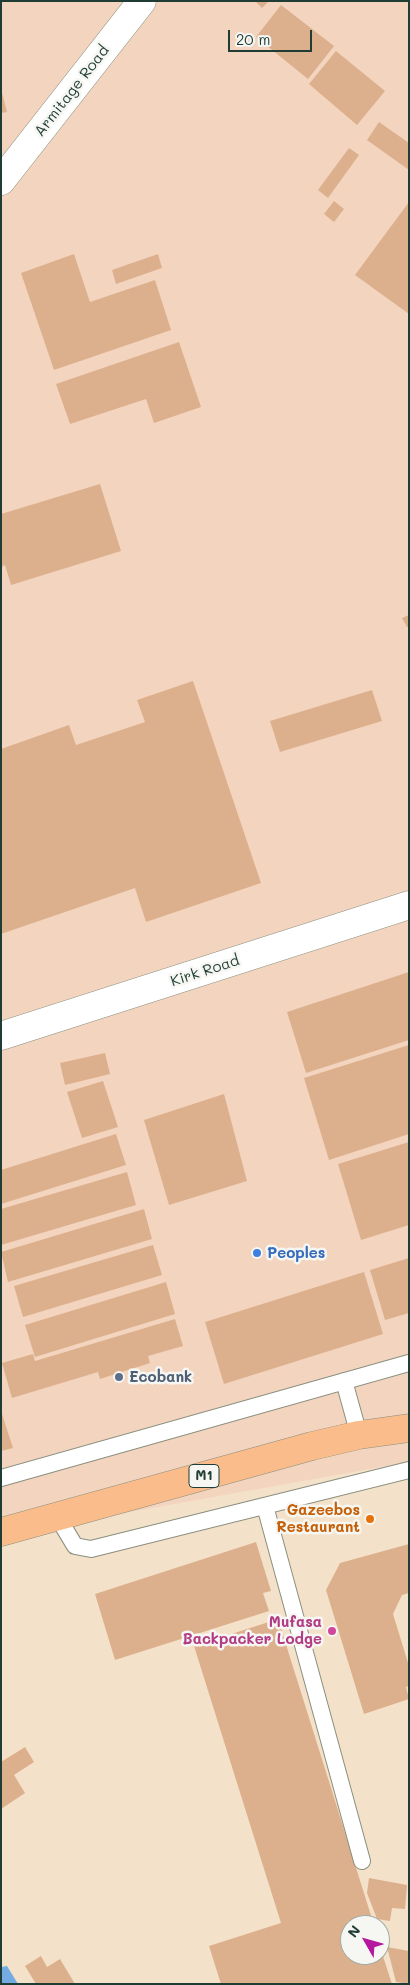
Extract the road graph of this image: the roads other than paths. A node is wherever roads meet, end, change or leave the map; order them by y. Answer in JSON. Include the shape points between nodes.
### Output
{"nodes":[{"id":1,"x":142,"y":1,"type":"edge"},
{"id":2,"x":1,"y":181,"type":"edge"},
{"id":3,"x":409,"y":905,"type":"edge"},
{"id":4,"x":1,"y":1036,"type":"edge"},
{"id":5,"x":409,"y":1363,"type":"edge"},
{"id":6,"x":344,"y":1381,"type":"junction"},
{"id":7,"x":409,"y":1428,"type":"edge"},
{"id":8,"x":359,"y":1435,"type":"junction"},
{"id":9,"x":409,"y":1470,"type":"edge"},
{"id":10,"x":1,"y":1478,"type":"edge"},
{"id":11,"x":265,"y":1506,"type":"junction"},
{"id":12,"x":57,"y":1516,"type":"junction"},
{"id":13,"x":1,"y":1532,"type":"edge"},
{"id":14,"x":362,"y":1861,"type":"dead end"}],
"edges":[{"from":1,"to":2,"type":"street","name":"Armitage Road"},
{"from":3,"to":4,"type":"street","name":"Kirk Road"},
{"from":5,"to":6,"type":"lane"},
{"from":6,"to":8,"type":"lane"},
{"from":6,"to":10,"type":"lane"},
{"from":7,"to":8,"type":"highway","number":"M1"},
{"from":8,"to":12,"type":"highway","number":"M1"},
{"from":9,"to":11,"type":"lane"},
{"from":11,"to":12,"type":"lane","via":[[91,1549],[75,1546]]},
{"from":11,"to":14,"type":"lane"},
{"from":12,"to":13,"type":"highway","number":"M1"}]}
